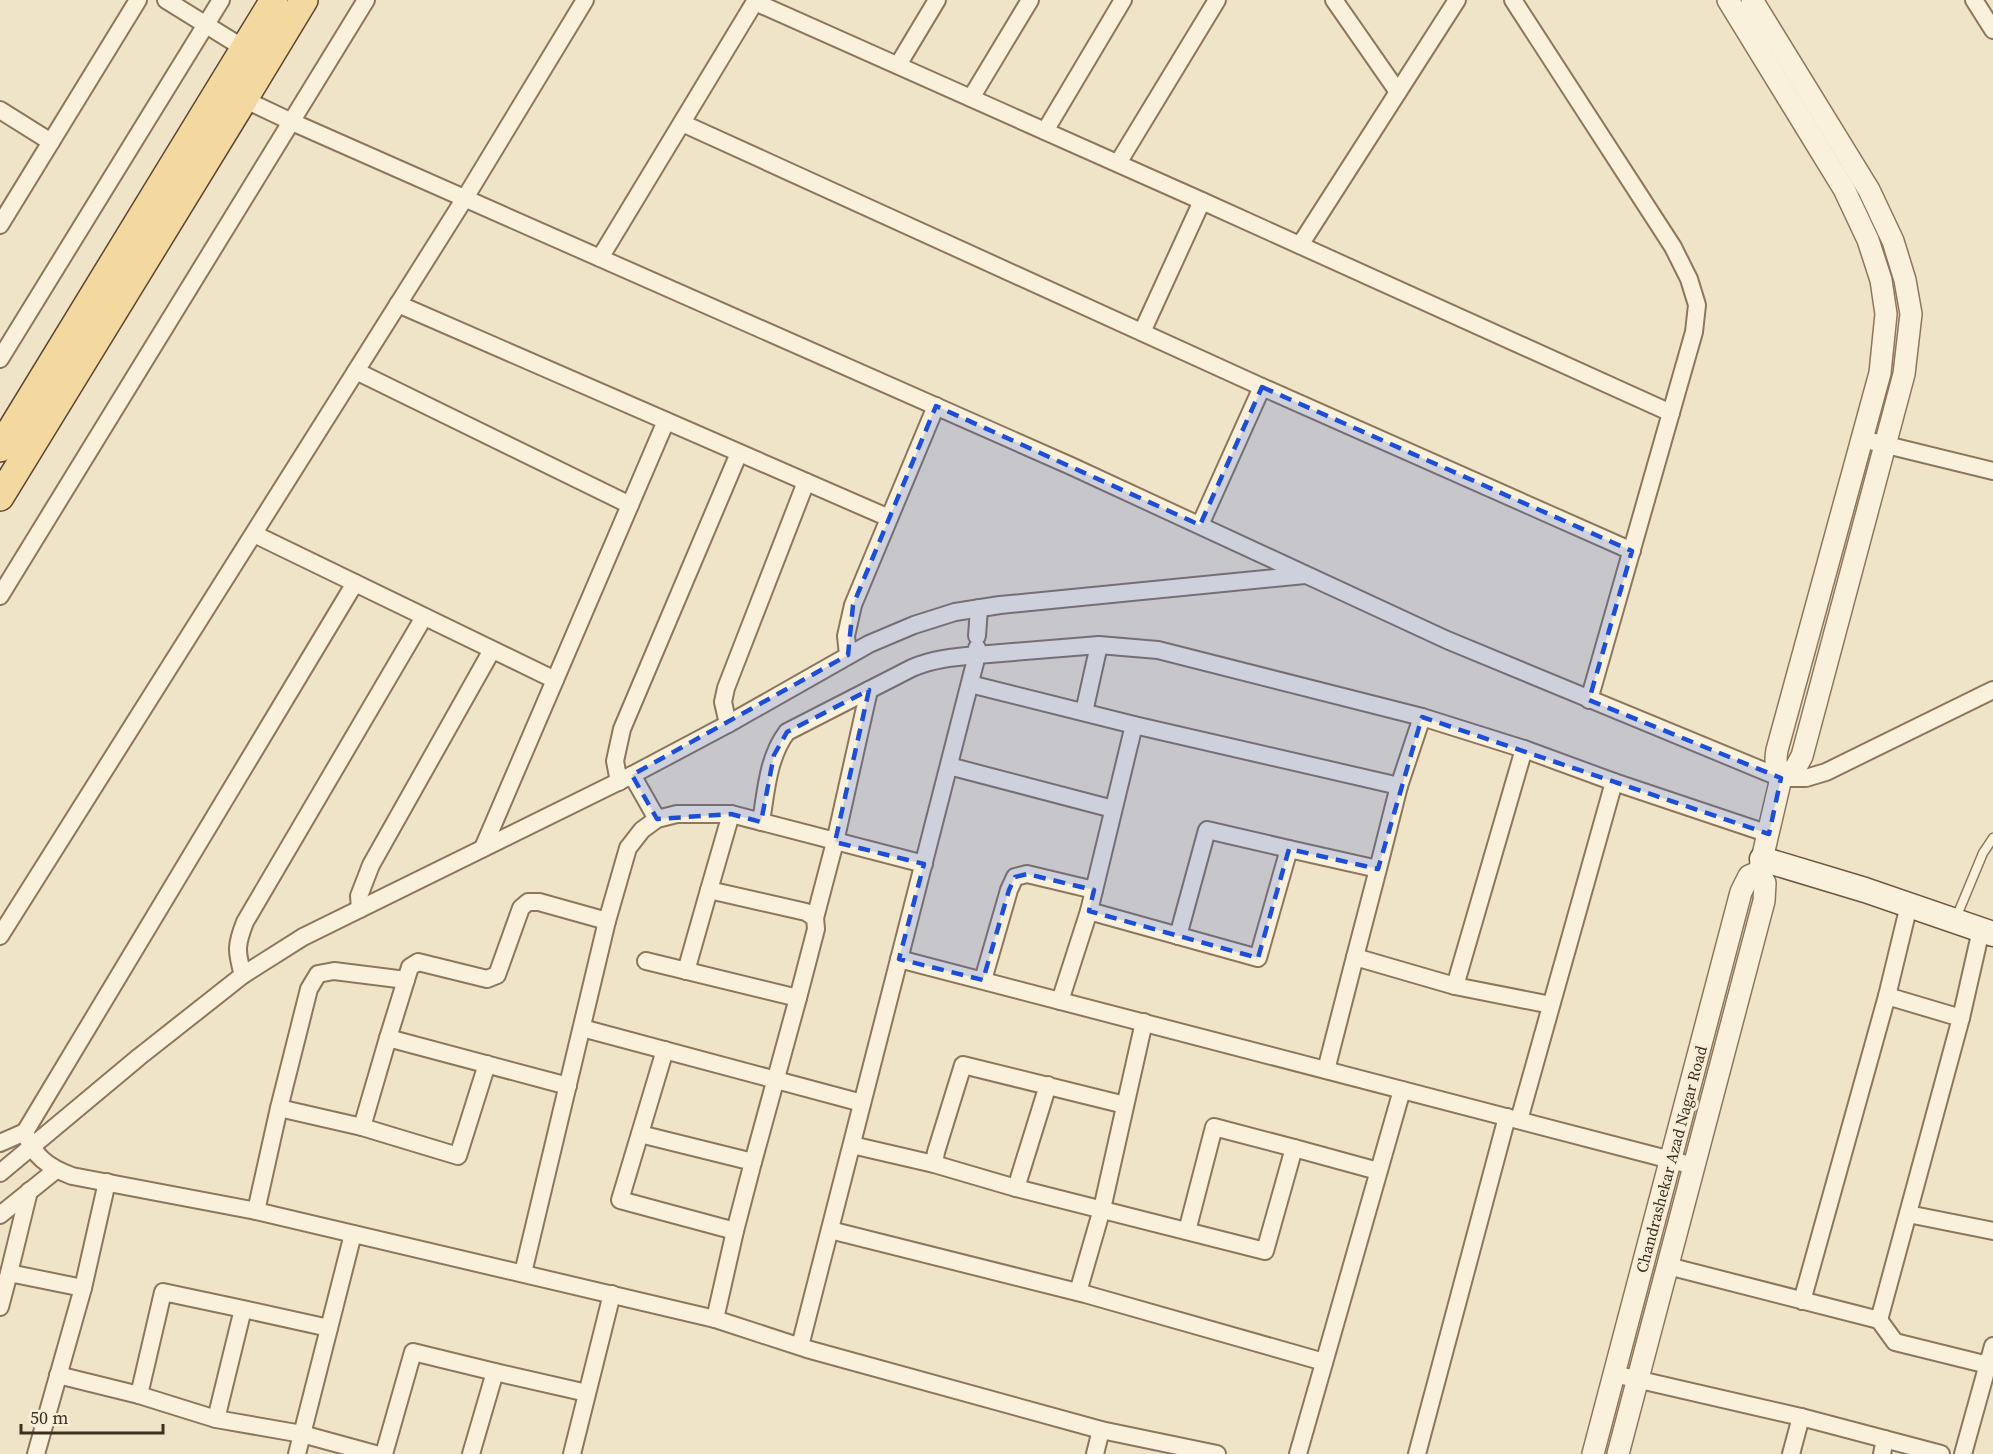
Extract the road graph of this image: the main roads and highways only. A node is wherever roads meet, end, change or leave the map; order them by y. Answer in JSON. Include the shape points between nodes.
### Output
{"nodes":[{"id":1,"x":274,"y":0,"type":"edge"},
{"id":2,"x":303,"y":0,"type":"edge"},
{"id":3,"x":233,"y":94,"type":"junction"},
{"id":4,"x":0,"y":448,"type":"edge"},
{"id":5,"x":4,"y":481,"type":"edge"},
{"id":6,"x":1761,"y":865,"type":"road end"},
{"id":7,"x":1987,"y":932,"type":"edge"}],
"edges":[{"from":1,"to":3,"type":"main road","via":[[245,49]]},
{"from":2,"to":3,"type":"main road"},
{"from":3,"to":4,"type":"main road"},
{"from":3,"to":5,"type":"main road"},
{"from":6,"to":7,"type":"main road","via":[[1865,890]]}]}
